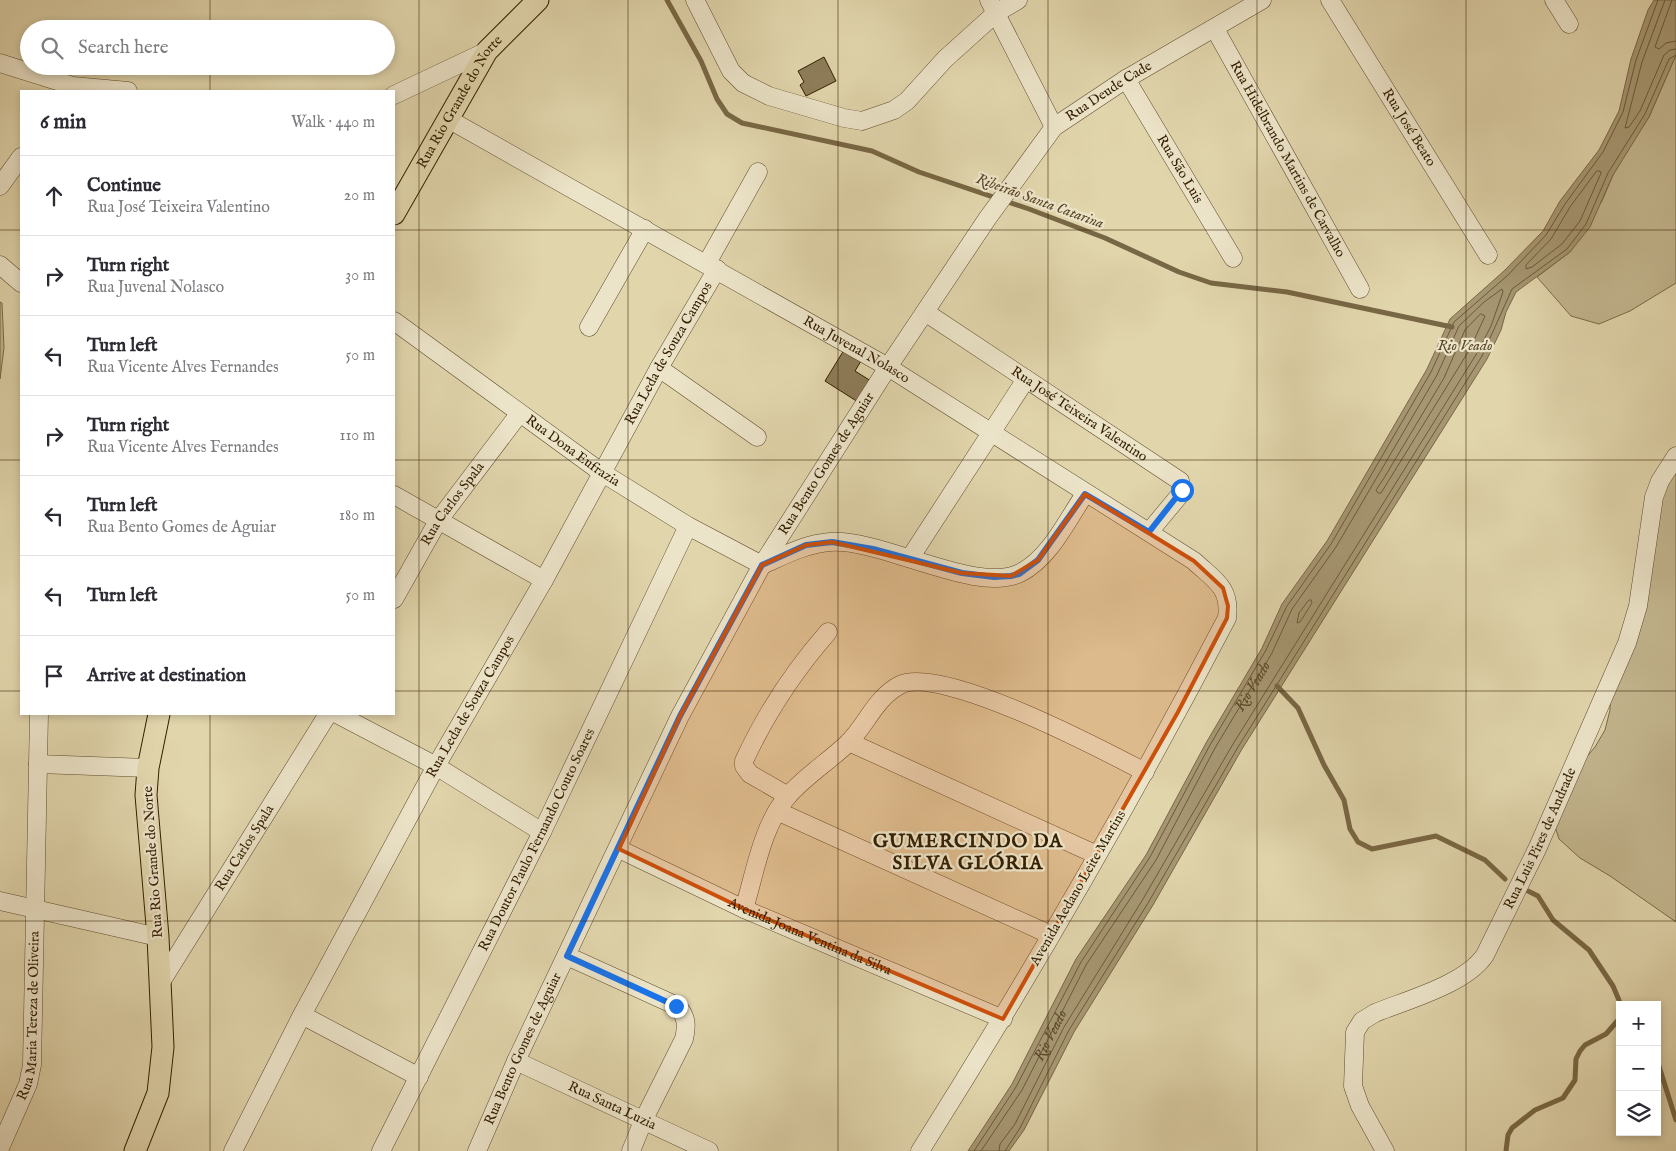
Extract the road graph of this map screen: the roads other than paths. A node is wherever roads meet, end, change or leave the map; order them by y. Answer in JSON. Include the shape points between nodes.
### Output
{"nodes":[{"id":1,"x":538,"y":0,"type":"edge"},
{"id":2,"x":695,"y":0,"type":"edge"},
{"id":3,"x":1018,"y":0,"type":"edge"},
{"id":4,"x":1262,"y":0,"type":"edge"},
{"id":5,"x":1330,"y":0,"type":"edge"},
{"id":6,"x":1554,"y":0,"type":"edge"},
{"id":7,"x":992,"y":7,"type":"edge"},
{"id":8,"x":1569,"y":24,"type":"dead end"},
{"id":9,"x":1215,"y":29,"type":"junction"},
{"id":10,"x":487,"y":51,"type":"junction"},
{"id":11,"x":0,"y":63,"type":"edge"},
{"id":12,"x":20,"y":70,"type":"edge"},
{"id":13,"x":33,"y":75,"type":"edge"},
{"id":14,"x":1126,"y":79,"type":"junction"},
{"id":15,"x":74,"y":90,"type":"edge"},
{"id":16,"x":395,"y":96,"type":"edge"},
{"id":17,"x":448,"y":119,"type":"junction"},
{"id":18,"x":1054,"y":127,"type":"junction"},
{"id":19,"x":20,"y":158,"type":"edge"},
{"id":20,"x":758,"y":172,"type":"dead end"},
{"id":21,"x":5,"y":180,"type":"edge"},
{"id":22,"x":395,"y":212,"type":"edge"},
{"id":23,"x":987,"y":219,"type":"joint"},
{"id":24,"x":645,"y":229,"type":"junction"},
{"id":25,"x":1488,"y":255,"type":"dead end"},
{"id":26,"x":1234,"y":258,"type":"dead end"},
{"id":27,"x":0,"y":265,"type":"edge"},
{"id":28,"x":712,"y":266,"type":"junction"},
{"id":29,"x":20,"y":282,"type":"edge"},
{"id":30,"x":1360,"y":289,"type":"dead end"},
{"id":31,"x":925,"y":312,"type":"junction"},
{"id":32,"x":395,"y":322,"type":"edge"},
{"id":33,"x":589,"y":327,"type":"dead end"},
{"id":34,"x":888,"y":367,"type":"junction"},
{"id":35,"x":660,"y":368,"type":"junction"},
{"id":36,"x":1026,"y":379,"type":"junction"},
{"id":37,"x":519,"y":414,"type":"junction"},
{"id":38,"x":990,"y":433,"type":"junction"},
{"id":39,"x":757,"y":437,"type":"dead end"},
{"id":40,"x":1676,"y":456,"type":"edge"},
{"id":41,"x":601,"y":472,"type":"junction"},
{"id":42,"x":1085,"y":494,"type":"junction"},
{"id":43,"x":395,"y":496,"type":"edge"},
{"id":44,"x":438,"y":521,"type":"junction"},
{"id":45,"x":688,"y":526,"type":"junction"},
{"id":46,"x":1149,"y":532,"type":"junction"},
{"id":47,"x":910,"y":558,"type":"junction"},
{"id":48,"x":762,"y":565,"type":"junction"},
{"id":49,"x":544,"y":580,"type":"junction"},
{"id":50,"x":395,"y":597,"type":"edge"},
{"id":51,"x":1227,"y":618,"type":"joint"},
{"id":52,"x":828,"y":632,"type":"dead end"},
{"id":53,"x":39,"y":715,"type":"edge"},
{"id":54,"x":159,"y":715,"type":"edge"},
{"id":55,"x":327,"y":715,"type":"edge"},
{"id":56,"x":339,"y":715,"type":"edge"},
{"id":57,"x":849,"y":742,"type":"junction"},
{"id":58,"x":38,"y":764,"type":"junction"},
{"id":59,"x":436,"y":766,"type":"junction"},
{"id":60,"x":148,"y":768,"type":"junction"},
{"id":61,"x":1145,"y":772,"type":"junction"},
{"id":62,"x":788,"y":796,"type":"junction"},
{"id":63,"x":777,"y":811,"type":"junction"},
{"id":64,"x":542,"y":832,"type":"junction"},
{"id":65,"x":618,"y":849,"type":"junction"},
{"id":66,"x":1097,"y":855,"type":"junction"},
{"id":67,"x":0,"y":901,"type":"edge"},
{"id":68,"x":33,"y":909,"type":"junction"},
{"id":69,"x":744,"y":909,"type":"junction"},
{"id":70,"x":1051,"y":935,"type":"junction"},
{"id":71,"x":158,"y":937,"type":"junction"},
{"id":72,"x":567,"y":956,"type":"junction"},
{"id":73,"x":160,"y":982,"type":"junction"},
{"id":74,"x":302,"y":1015,"type":"junction"},
{"id":75,"x":1003,"y":1019,"type":"junction"},
{"id":76,"x":516,"y":1062,"type":"junction"},
{"id":77,"x":419,"y":1077,"type":"junction"},
{"id":78,"x":644,"y":1119,"type":"junction"},
{"id":79,"x":0,"y":1148,"type":"edge"},
{"id":80,"x":135,"y":1151,"type":"edge"},
{"id":81,"x":233,"y":1151,"type":"edge"},
{"id":82,"x":381,"y":1151,"type":"edge"},
{"id":83,"x":477,"y":1151,"type":"edge"},
{"id":84,"x":631,"y":1151,"type":"edge"},
{"id":85,"x":709,"y":1151,"type":"edge"},
{"id":86,"x":920,"y":1151,"type":"edge"},
{"id":87,"x":1385,"y":1151,"type":"edge"}],
"edges":[{"from":1,"to":10,"type":"main road","name":"Rua Rio Grande do Norte"},
{"from":2,"to":7,"type":"street","via":[[731,71],[743,83],[769,96],[862,121],[894,110],[907,101]]},
{"from":3,"to":7,"type":"street"},
{"from":4,"to":9,"type":"street","name":"Rua Deude Cade"},
{"from":5,"to":25,"type":"street","name":"Rua José Beato"},
{"from":6,"to":8,"type":"street"},
{"from":7,"to":18,"type":"street"},
{"from":9,"to":14,"type":"street","name":"Rua Deude Cade"},
{"from":9,"to":30,"type":"street","name":"Rua Hidelbrando Martins de Carvalho"},
{"from":10,"to":16,"type":"street"},
{"from":10,"to":17,"type":"main road","name":"Rua Rio Grande do Norte"},
{"from":11,"to":12,"type":"street"},
{"from":13,"to":15,"type":"street"},
{"from":14,"to":18,"type":"street","name":"Rua Deude Cade"},
{"from":14,"to":26,"type":"street","name":"Rua São Luis"},
{"from":17,"to":22,"type":"main road","name":"Rua Rio Grande do Norte"},
{"from":17,"to":24,"type":"street","name":"Rua Juvenal Nolasco"},
{"from":18,"to":23,"type":"street","name":"Rua Deude Cade"},
{"from":19,"to":21,"type":"street"},
{"from":20,"to":28,"type":"street","name":"Rua Leda de Souza Campos"},
{"from":23,"to":31,"type":"street","name":"Rua Bento Gomes de Aguiar"},
{"from":24,"to":28,"type":"street","name":"Rua Juvenal Nolasco"},
{"from":24,"to":33,"type":"street"},
{"from":27,"to":29,"type":"street"},
{"from":28,"to":34,"type":"street","name":"Rua Juvenal Nolasco"},
{"from":28,"to":35,"type":"street","name":"Rua Leda de Souza Campos"},
{"from":31,"to":34,"type":"street","name":"Rua Bento Gomes de Aguiar"},
{"from":31,"to":36,"type":"street","name":"Rua José Teixeira Valentino"},
{"from":32,"to":37,"type":"street","name":"Rua Dona Eufrazia"},
{"from":34,"to":38,"type":"street","name":"Rua Juvenal Nolasco"},
{"from":34,"to":48,"type":"street","name":"Rua Bento Gomes de Aguiar"},
{"from":35,"to":39,"type":"street"},
{"from":35,"to":41,"type":"street","name":"Rua Leda de Souza Campos"},
{"from":36,"to":38,"type":"street"},
{"from":36,"to":46,"type":"street","name":"Rua José Teixeira Valentino","via":[[1180,481],[1180,496]]},
{"from":37,"to":41,"type":"street","name":"Rua Dona Eufrazia"},
{"from":37,"to":44,"type":"street","name":"Rua Carlos Spala"},
{"from":38,"to":42,"type":"street","name":"Rua Juvenal Nolasco"},
{"from":38,"to":47,"type":"street"},
{"from":40,"to":87,"type":"street","name":"Rua Luis Pires de Andrade","via":[[1654,497],[1638,606],[1627,643],[1546,830],[1485,955],[1464,975],[1375,1013],[1362,1021],[1355,1032],[1353,1086]]},
{"from":41,"to":45,"type":"street","name":"Rua Dona Eufrazia"},
{"from":41,"to":49,"type":"street","name":"Rua Leda de Souza Campos"},
{"from":42,"to":46,"type":"street","name":"Rua Juvenal Nolasco"},
{"from":42,"to":47,"type":"street","via":[[1047,550],[1019,574],[994,577],[972,574]]},
{"from":43,"to":44,"type":"street"},
{"from":44,"to":49,"type":"street"},
{"from":44,"to":50,"type":"street","name":"Rua Carlos Spala"},
{"from":45,"to":48,"type":"street","name":"Rua Dona Eufrazia"},
{"from":45,"to":64,"type":"street","name":"Rua Doutor Paulo Fernando Couto Soares"},
{"from":46,"to":51,"type":"street","name":"Rua Juvenal Nolasco","via":[[1194,561],[1223,588],[1227,596]]},
{"from":47,"to":48,"type":"street","via":[[832,542],[806,545]]},
{"from":48,"to":65,"type":"street","name":"Rua Bento Gomes de Aguiar","via":[[680,716]]},
{"from":49,"to":59,"type":"street","name":"Rua Leda de Souza Campos"},
{"from":51,"to":61,"type":"street","name":"Avenida Aedano Leite Martins"},
{"from":52,"to":62,"type":"street","via":[[784,689],[744,760],[750,774]]},
{"from":53,"to":58,"type":"street","name":"Rua Maria Tereza de Oliveira"},
{"from":54,"to":60,"type":"main road","name":"Rua Rio Grande do Norte"},
{"from":55,"to":73,"type":"street","name":"Rua Carlos Spala"},
{"from":56,"to":59,"type":"street"},
{"from":57,"to":61,"type":"street","via":[[887,694],[916,680],[931,681],[1065,731]]},
{"from":57,"to":62,"type":"street"},
{"from":57,"to":66,"type":"street"},
{"from":58,"to":60,"type":"street"},
{"from":58,"to":68,"type":"street","name":"Rua Maria Tereza de Oliveira"},
{"from":59,"to":64,"type":"street"},
{"from":59,"to":74,"type":"street","name":"Rua Leda de Souza Campos"},
{"from":60,"to":71,"type":"main road","name":"Rua Rio Grande do Norte","via":[[146,795]]},
{"from":61,"to":66,"type":"street","name":"Avenida Aedano Leite Martins"},
{"from":62,"to":63,"type":"street"},
{"from":63,"to":69,"type":"street"},
{"from":63,"to":70,"type":"street"},
{"from":64,"to":77,"type":"street","name":"Rua Doutor Paulo Fernando Couto Soares"},
{"from":65,"to":69,"type":"street","name":"Avenida Joana Ventina da Silva"},
{"from":65,"to":72,"type":"street","name":"Rua Bento Gomes de Aguiar"},
{"from":66,"to":70,"type":"street","name":"Avenida Aedano Leite Martins"},
{"from":67,"to":68,"type":"street"},
{"from":68,"to":71,"type":"street"},
{"from":68,"to":79,"type":"street","name":"Rua Maria Tereza de Oliveira","via":[[32,1065],[28,1084]]},
{"from":69,"to":75,"type":"street","name":"Avenida Joana Ventina da Silva"},
{"from":70,"to":75,"type":"street","name":"Avenida Aedano Leite Martins"},
{"from":71,"to":73,"type":"main road","name":"Rua Rio Grande do Norte"},
{"from":72,"to":76,"type":"street","name":"Rua Bento Gomes de Aguiar"},
{"from":72,"to":78,"type":"street","via":[[676,1006],[682,1012],[687,1028],[684,1039]]},
{"from":73,"to":80,"type":"main road","name":"Rua Rio Grande do Norte","via":[[164,1047],[161,1074],[158,1093]]},
{"from":74,"to":77,"type":"street"},
{"from":74,"to":81,"type":"street","name":"Rua Leda de Souza Campos"},
{"from":75,"to":86,"type":"street","name":"Avenida Aedano Leite Martins"},
{"from":76,"to":78,"type":"street","name":"Rua Santa Luzia"},
{"from":76,"to":83,"type":"street","name":"Rua Bento Gomes de Aguiar"},
{"from":77,"to":82,"type":"street","name":"Rua Doutor Paulo Fernando Couto Soares"},
{"from":78,"to":84,"type":"street"},
{"from":78,"to":85,"type":"street","name":"Rua Santa Luzia"}]}
